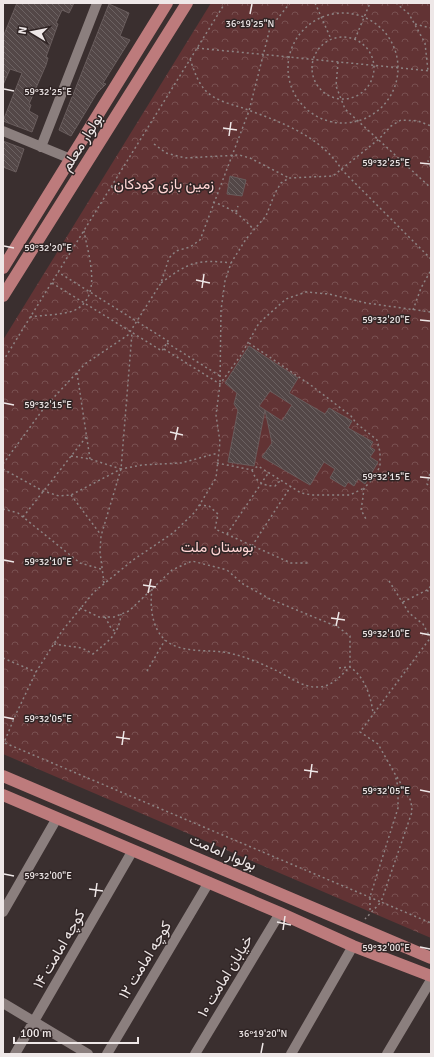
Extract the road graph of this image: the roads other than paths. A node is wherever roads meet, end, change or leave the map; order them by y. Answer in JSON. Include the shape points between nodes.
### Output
{"nodes":[{"id":1,"x":97,"y":3,"type":"edge"},
{"id":2,"x":167,"y":3,"type":"edge"},
{"id":3,"x":187,"y":3,"type":"edge"},
{"id":4,"x":3,"y":131,"type":"edge"},
{"id":5,"x":40,"y":147,"type":"junction"},
{"id":6,"x":71,"y":159,"type":"junction"},
{"id":7,"x":3,"y":268,"type":"edge"},
{"id":8,"x":3,"y":296,"type":"edge"},
{"id":9,"x":3,"y":776,"type":"edge"},
{"id":10,"x":3,"y":795,"type":"edge"},
{"id":11,"x":57,"y":818,"type":"junction"},
{"id":12,"x":133,"y":850,"type":"junction"},
{"id":13,"x":209,"y":882,"type":"junction"},
{"id":14,"x":3,"y":912,"type":"edge"},
{"id":15,"x":280,"y":913,"type":"junction"},
{"id":16,"x":353,"y":946,"type":"junction"},
{"id":17,"x":431,"y":958,"type":"edge"},
{"id":18,"x":431,"y":976,"type":"edge"},
{"id":19,"x":431,"y":980,"type":"edge"},
{"id":20,"x":3,"y":1003,"type":"edge"},
{"id":21,"x":34,"y":1022,"type":"junction"},
{"id":22,"x":15,"y":1054,"type":"edge"},
{"id":23,"x":88,"y":1054,"type":"edge"},
{"id":24,"x":107,"y":1054,"type":"edge"},
{"id":25,"x":195,"y":1054,"type":"edge"},
{"id":26,"x":290,"y":1054,"type":"edge"},
{"id":27,"x":387,"y":1054,"type":"edge"}],
"edges":[{"from":1,"to":5,"type":"street"},
{"from":2,"to":6,"type":"main road","name":"بولوار معلم"},
{"from":3,"to":8,"type":"main road","name":"بولوار معلم"},
{"from":4,"to":5,"type":"street"},
{"from":5,"to":6,"type":"street"},
{"from":6,"to":7,"type":"main road","name":"بولوار معلم"},
{"from":9,"to":17,"type":"main road","name":"بولوار امامت"},
{"from":10,"to":11,"type":"main road"},
{"from":11,"to":12,"type":"main road"},
{"from":11,"to":14,"type":"street"},
{"from":12,"to":13,"type":"main road"},
{"from":12,"to":21,"type":"street","name":"کوچه امامت ۱۴"},
{"from":13,"to":15,"type":"main road"},
{"from":13,"to":24,"type":"street","name":"کوچه امامت ۱۲"},
{"from":15,"to":16,"type":"main road"},
{"from":15,"to":25,"type":"street","name":"خیابان امامت ۱۰"},
{"from":16,"to":18,"type":"main road"},
{"from":16,"to":26,"type":"street"},
{"from":19,"to":27,"type":"street"},
{"from":20,"to":21,"type":"street"},
{"from":21,"to":22,"type":"street","name":"کوچه امامت ۱۴"},
{"from":21,"to":23,"type":"street"}]}
